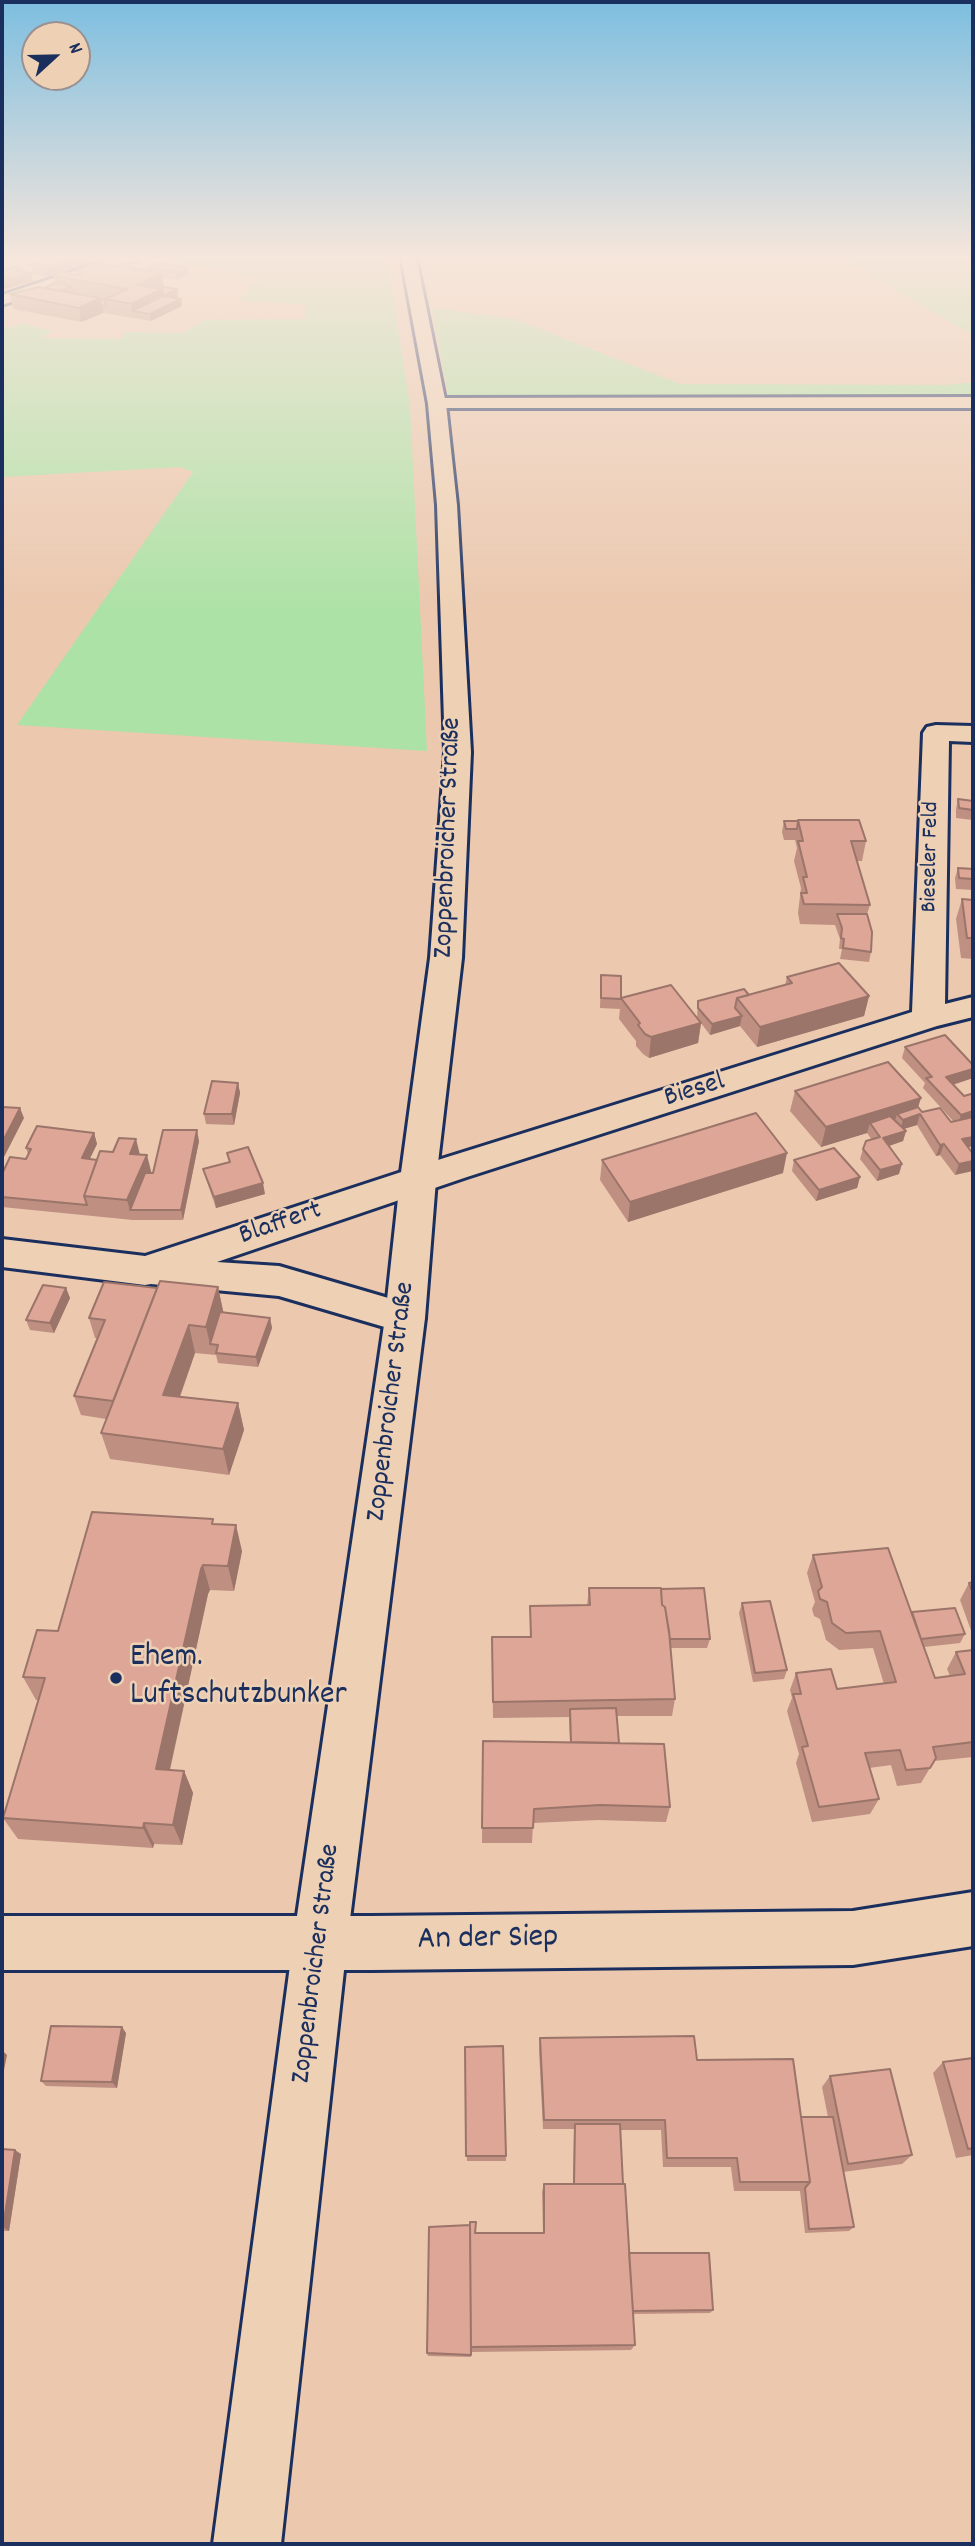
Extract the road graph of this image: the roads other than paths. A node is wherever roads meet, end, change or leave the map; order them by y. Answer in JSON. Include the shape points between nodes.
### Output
{"nodes":[{"id":1,"x":431,"y":376,"type":"edge"},
{"id":2,"x":973,"y":403,"type":"edge"},
{"id":3,"x":437,"y":404,"type":"junction"},
{"id":4,"x":973,"y":734,"type":"edge"},
{"id":5,"x":973,"y":1007,"type":"edge"},
{"id":6,"x":928,"y":1018,"type":"junction"},
{"id":7,"x":418,"y":1180,"type":"junction"},
{"id":8,"x":2,"y":1253,"type":"edge"},
{"id":9,"x":145,"y":1271,"type":"junction"},
{"id":10,"x":405,"y":1318,"type":"junction"},
{"id":11,"x":973,"y":1919,"type":"edge"},
{"id":12,"x":2,"y":1943,"type":"edge"},
{"id":13,"x":320,"y":1943,"type":"junction"},
{"id":14,"x":247,"y":2544,"type":"edge"}],
"edges":[{"from":1,"to":3,"type":"street","name":"Zoppenbroicher Straße"},
{"from":2,"to":3,"type":"street"},
{"from":3,"to":7,"type":"street","name":"Zoppenbroicher Straße","via":[[447,505],[458,752],[446,958]]},
{"from":4,"to":6,"type":"street","name":"Bieseler Feld","via":[[936,733]]},
{"from":5,"to":6,"type":"street","name":"Biesel"},
{"from":6,"to":7,"type":"street","name":"Biesel"},
{"from":7,"to":9,"type":"street","name":"Blaffert"},
{"from":7,"to":10,"type":"street","name":"Zoppenbroicher Straße"},
{"from":8,"to":9,"type":"street","name":"Blaffert"},
{"from":9,"to":10,"type":"street","name":"Blaffert","via":[[279,1281]]},
{"from":10,"to":13,"type":"street","name":"Zoppenbroicher Straße"},
{"from":11,"to":13,"type":"street","name":"An der Siep","via":[[853,1938]]},
{"from":12,"to":13,"type":"street","name":"An der Siep"},
{"from":13,"to":14,"type":"street","name":"Zoppenbroicher Straße"}]}
